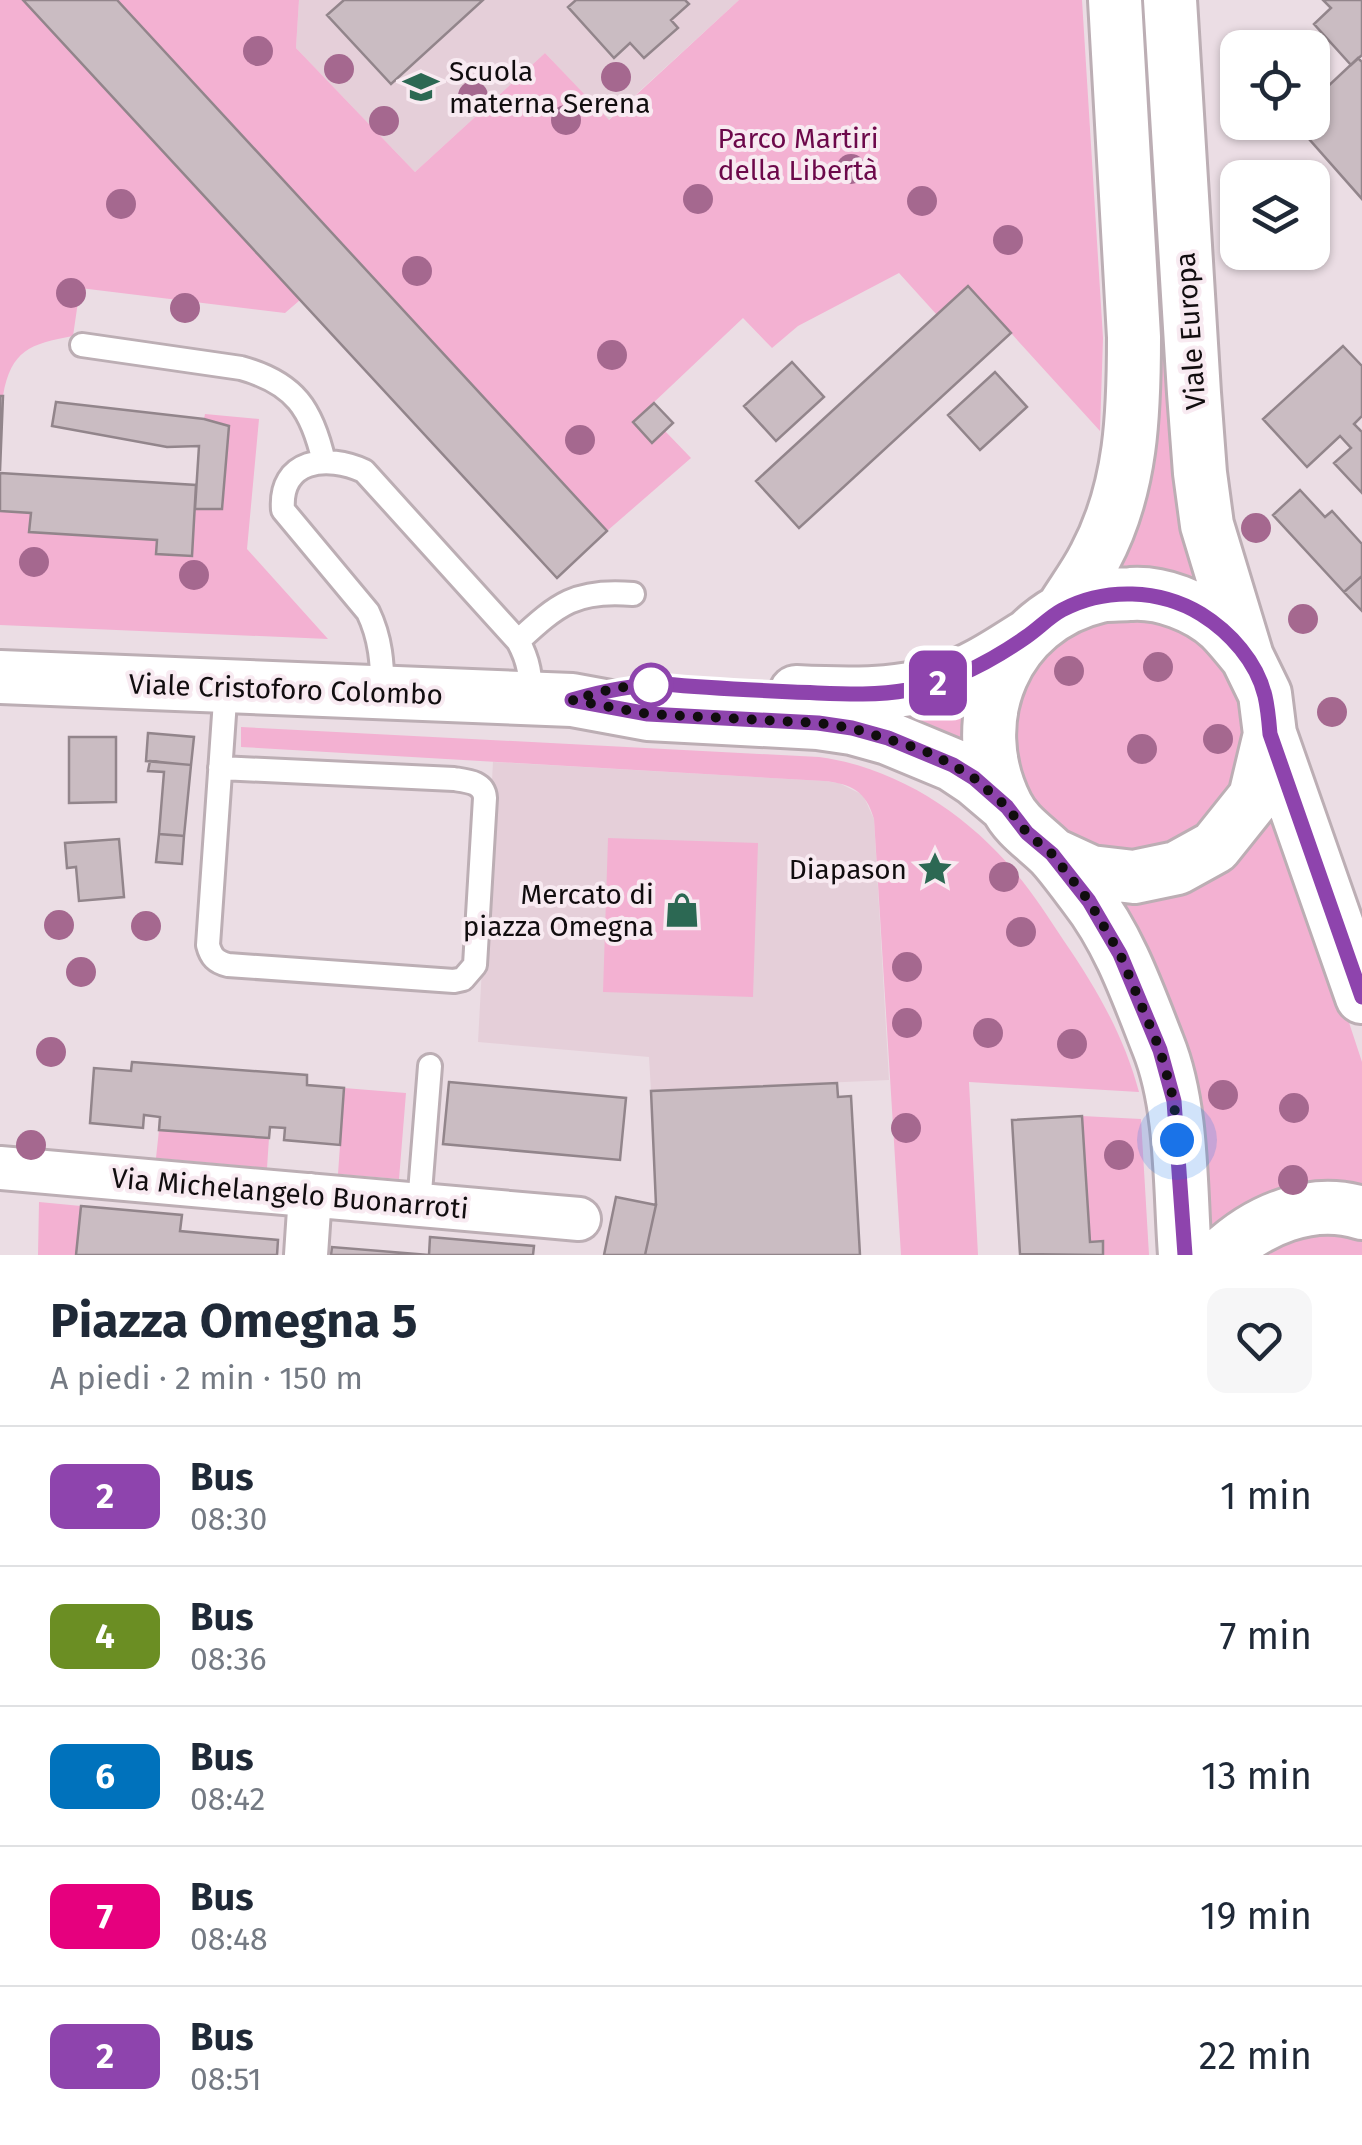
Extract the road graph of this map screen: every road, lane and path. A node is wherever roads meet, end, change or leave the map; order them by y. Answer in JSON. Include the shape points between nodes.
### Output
{"nodes":[{"id":1,"x":1115,"y":0,"type":"edge"},
{"id":2,"x":1170,"y":0,"type":"edge"},
{"id":3,"x":82,"y":345,"type":"dead end"},
{"id":4,"x":324,"y":462,"type":"junction"},
{"id":5,"x":633,"y":594,"type":"dead end"},
{"id":6,"x":1044,"y":624,"type":"junction"},
{"id":7,"x":518,"y":641,"type":"junction"},
{"id":8,"x":1247,"y":657,"type":"junction"},
{"id":9,"x":0,"y":677,"type":"edge"},
{"id":10,"x":226,"y":686,"type":"junction"},
{"id":11,"x":383,"y":693,"type":"junction"},
{"id":12,"x":551,"y":699,"type":"junction"},
{"id":13,"x":1270,"y":734,"type":"junction"},
{"id":14,"x":220,"y":768,"type":"junction"},
{"id":15,"x":1007,"y":807,"type":"junction"},
{"id":16,"x":1052,"y":854,"type":"junction"},
{"id":17,"x":1362,"y":997,"type":"edge"},
{"id":18,"x":430,"y":1066,"type":"dead end"},
{"id":19,"x":0,"y":1168,"type":"edge"},
{"id":20,"x":310,"y":1196,"type":"junction"},
{"id":21,"x":418,"y":1205,"type":"junction"},
{"id":22,"x":1362,"y":1213,"type":"edge"},
{"id":23,"x":579,"y":1219,"type":"dead end"},
{"id":24,"x":306,"y":1255,"type":"edge"},
{"id":25,"x":1184,"y":1255,"type":"edge"},
{"id":26,"x":1221,"y":1255,"type":"edge"}],
"edges":[{"from":1,"to":6,"type":"street","name":"Viale Europa","via":[[1134,336],[1130,450],[1096,556]]},
{"from":2,"to":8,"type":"street","name":"Viale Europa","via":[[1200,474],[1207,526]]},
{"from":3,"to":4,"type":"lane","via":[[241,368],[276,381],[310,414]]},
{"from":4,"to":7,"type":"lane","via":[[364,471]]},
{"from":4,"to":11,"type":"lane","via":[[287,479],[283,510],[368,612],[382,654]]},
{"from":5,"to":7,"type":"lane","via":[[577,598]]},
{"from":6,"to":8,"type":"street","name":"Viale Europa","via":[[1101,596],[1143,594],[1184,604],[1219,625]]},
{"from":6,"to":12,"type":"street","via":[[969,671],[908,690],[840,694],[664,684]]},
{"from":6,"to":15,"type":"street","name":"Viale Europa","via":[[1001,675],[988,718],[990,764]]},
{"from":7,"to":12,"type":"lane"},
{"from":8,"to":13,"type":"street","name":"Viale Europa","via":[[1264,694]]},
{"from":9,"to":10,"type":"street","name":"Viale Cristoforo Colombo"},
{"from":10,"to":11,"type":"street","name":"Viale Cristoforo Colombo"},
{"from":10,"to":14,"type":"lane"},
{"from":11,"to":12,"type":"street","name":"Viale Cristoforo Colombo"},
{"from":12,"to":15,"type":"street","via":[[648,714],[852,728],[953,765]]},
{"from":13,"to":16,"type":"street","name":"Viale Europa","via":[[1255,797],[1214,848],[1177,868],[1134,876],[1091,872]]},
{"from":13,"to":17,"type":"street","name":"Viale Europa"},
{"from":14,"to":14,"type":"lane","via":[[208,945],[218,963],[454,981],[471,972],[485,798],[480,786],[454,779]]},
{"from":15,"to":16,"type":"street","name":"Viale Europa"},
{"from":16,"to":25,"type":"street","name":"Viale Europa","via":[[1120,954],[1160,1050],[1174,1101]]},
{"from":18,"to":21,"type":"lane"},
{"from":19,"to":20,"type":"street","name":"Via Michelangelo Buonarroti"},
{"from":20,"to":21,"type":"street","name":"Via Michelangelo Buonarroti"},
{"from":20,"to":24,"type":"street"},
{"from":21,"to":23,"type":"street","name":"Via Michelangelo Buonarroti"},
{"from":22,"to":26,"type":"street","via":[[1313,1208],[1274,1218]]}]}
